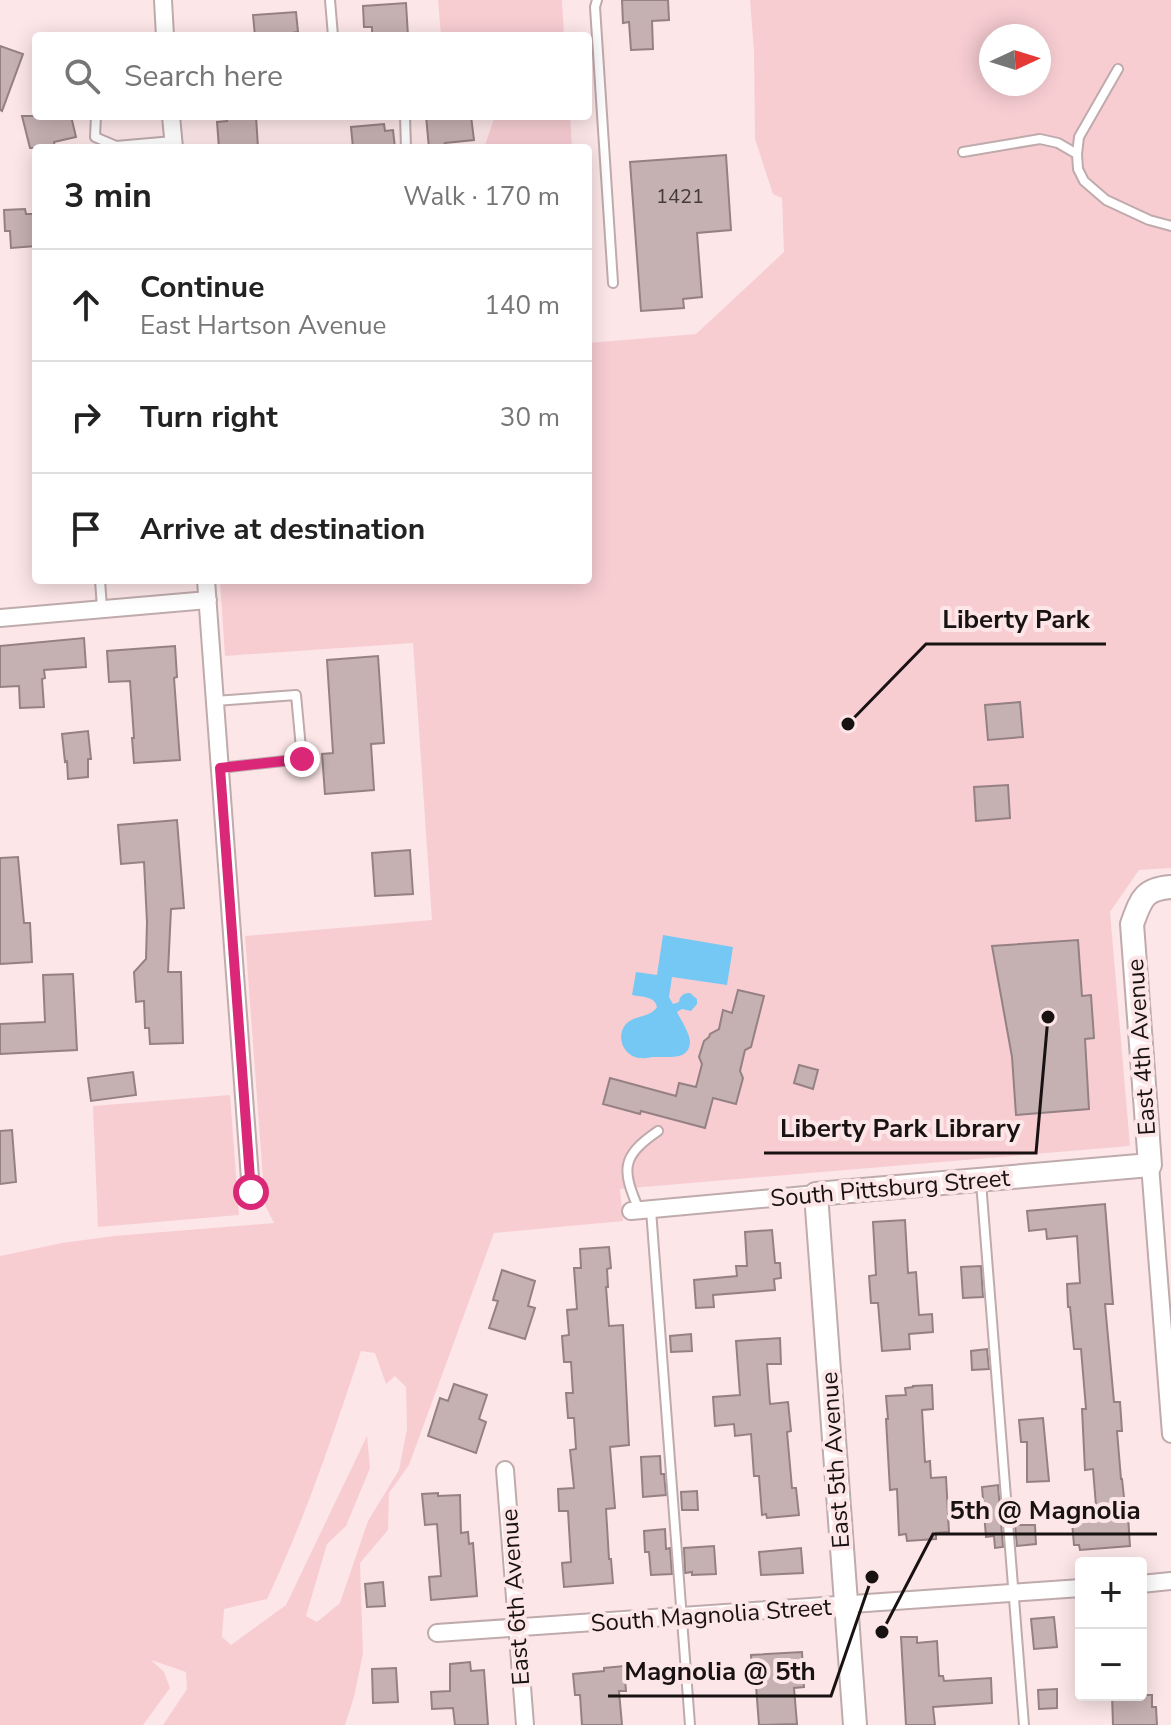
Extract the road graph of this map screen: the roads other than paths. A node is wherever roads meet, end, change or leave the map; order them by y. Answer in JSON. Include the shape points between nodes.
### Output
{"nodes":[{"id":1,"x":163,"y":0,"type":"edge"},
{"id":2,"x":330,"y":0,"type":"edge"},
{"id":3,"x":597,"y":0,"type":"edge"},
{"id":4,"x":165,"y":32,"type":"edge"},
{"id":5,"x":333,"y":32,"type":"edge"},
{"id":6,"x":1118,"y":69,"type":"dead end"},
{"id":7,"x":96,"y":120,"type":"edge"},
{"id":8,"x":171,"y":120,"type":"edge"},
{"id":9,"x":405,"y":120,"type":"edge"},
{"id":10,"x":111,"y":144,"type":"edge"},
{"id":11,"x":173,"y":144,"type":"edge"},
{"id":12,"x":406,"y":144,"type":"edge"},
{"id":13,"x":963,"y":152,"type":"dead end"},
{"id":14,"x":1077,"y":154,"type":"junction"},
{"id":15,"x":1171,"y":226,"type":"edge"},
{"id":16,"x":613,"y":283,"type":"dead end"},
{"id":17,"x":100,"y":584,"type":"edge"},
{"id":18,"x":206,"y":584,"type":"edge"},
{"id":19,"x":208,"y":600,"type":"junction"},
{"id":20,"x":102,"y":609,"type":"junction"},
{"id":21,"x":0,"y":618,"type":"edge"},
{"id":22,"x":215,"y":701,"type":"junction"},
{"id":23,"x":220,"y":768,"type":"junction"},
{"id":24,"x":1171,"y":887,"type":"edge"},
{"id":25,"x":658,"y":1131,"type":"dead end"},
{"id":26,"x":1150,"y":1165,"type":"junction"},
{"id":27,"x":981,"y":1181,"type":"junction"},
{"id":28,"x":251,"y":1192,"type":"dead end"},
{"id":29,"x":816,"y":1194,"type":"junction"},
{"id":30,"x":640,"y":1210,"type":"junction"},
{"id":31,"x":1164,"y":1234,"type":"edge"},
{"id":32,"x":1171,"y":1434,"type":"edge"},
{"id":33,"x":505,"y":1470,"type":"dead end"},
{"id":34,"x":1171,"y":1581,"type":"edge"},
{"id":35,"x":1147,"y":1583,"type":"edge"},
{"id":36,"x":1075,"y":1588,"type":"edge"},
{"id":37,"x":1014,"y":1593,"type":"junction"},
{"id":38,"x":846,"y":1606,"type":"junction"},
{"id":39,"x":682,"y":1617,"type":"junction"},
{"id":40,"x":517,"y":1628,"type":"junction"},
{"id":41,"x":437,"y":1633,"type":"dead end"},
{"id":42,"x":525,"y":1725,"type":"edge"},
{"id":43,"x":690,"y":1725,"type":"edge"},
{"id":44,"x":855,"y":1725,"type":"edge"},
{"id":45,"x":1024,"y":1725,"type":"edge"}],
"edges":[{"from":1,"to":4,"type":"street"},
{"from":2,"to":5,"type":"lane"},
{"from":3,"to":16,"type":"lane"},
{"from":6,"to":14,"type":"lane","via":[[1079,137]]},
{"from":7,"to":10,"type":"lane","via":[[95,137]]},
{"from":8,"to":11,"type":"street"},
{"from":9,"to":12,"type":"lane"},
{"from":13,"to":14,"type":"lane","via":[[1040,139]]},
{"from":14,"to":15,"type":"lane","via":[[1084,181],[1106,200]]},
{"from":17,"to":20,"type":"lane"},
{"from":18,"to":19,"type":"street"},
{"from":19,"to":20,"type":"street"},
{"from":19,"to":22,"type":"street"},
{"from":20,"to":21,"type":"street"},
{"from":22,"to":23,"type":"street"},
{"from":22,"to":23,"type":"lane","via":[[296,695],[302,759]]},
{"from":23,"to":28,"type":"street"},
{"from":24,"to":26,"type":"street","name":"East 4th Avenue","via":[[1153,889],[1141,900],[1132,924]]},
{"from":25,"to":30,"type":"lane","via":[[629,1159],[626,1173]]},
{"from":26,"to":27,"type":"street","name":"South Pittsburg Street"},
{"from":26,"to":31,"type":"street","name":"East 4th Avenue"},
{"from":27,"to":29,"type":"street","name":"South Pittsburg Street"},
{"from":27,"to":37,"type":"lane"},
{"from":29,"to":30,"type":"street","name":"South Pittsburg Street"},
{"from":29,"to":38,"type":"street","name":"East 5th Avenue"},
{"from":30,"to":39,"type":"lane"},
{"from":31,"to":32,"type":"street","name":"East 4th Avenue"},
{"from":33,"to":40,"type":"street","name":"East 6th Avenue"},
{"from":34,"to":35,"type":"street"},
{"from":36,"to":37,"type":"street","name":"South Magnolia Street"},
{"from":37,"to":38,"type":"street","name":"South Magnolia Street"},
{"from":37,"to":45,"type":"lane"},
{"from":38,"to":39,"type":"street","name":"South Magnolia Street"},
{"from":38,"to":44,"type":"street","name":"East 5th Avenue"},
{"from":39,"to":40,"type":"street","name":"South Magnolia Street"},
{"from":39,"to":43,"type":"lane"},
{"from":40,"to":41,"type":"street","name":"South Magnolia Street"},
{"from":40,"to":42,"type":"street","name":"East 6th Avenue"}]}
